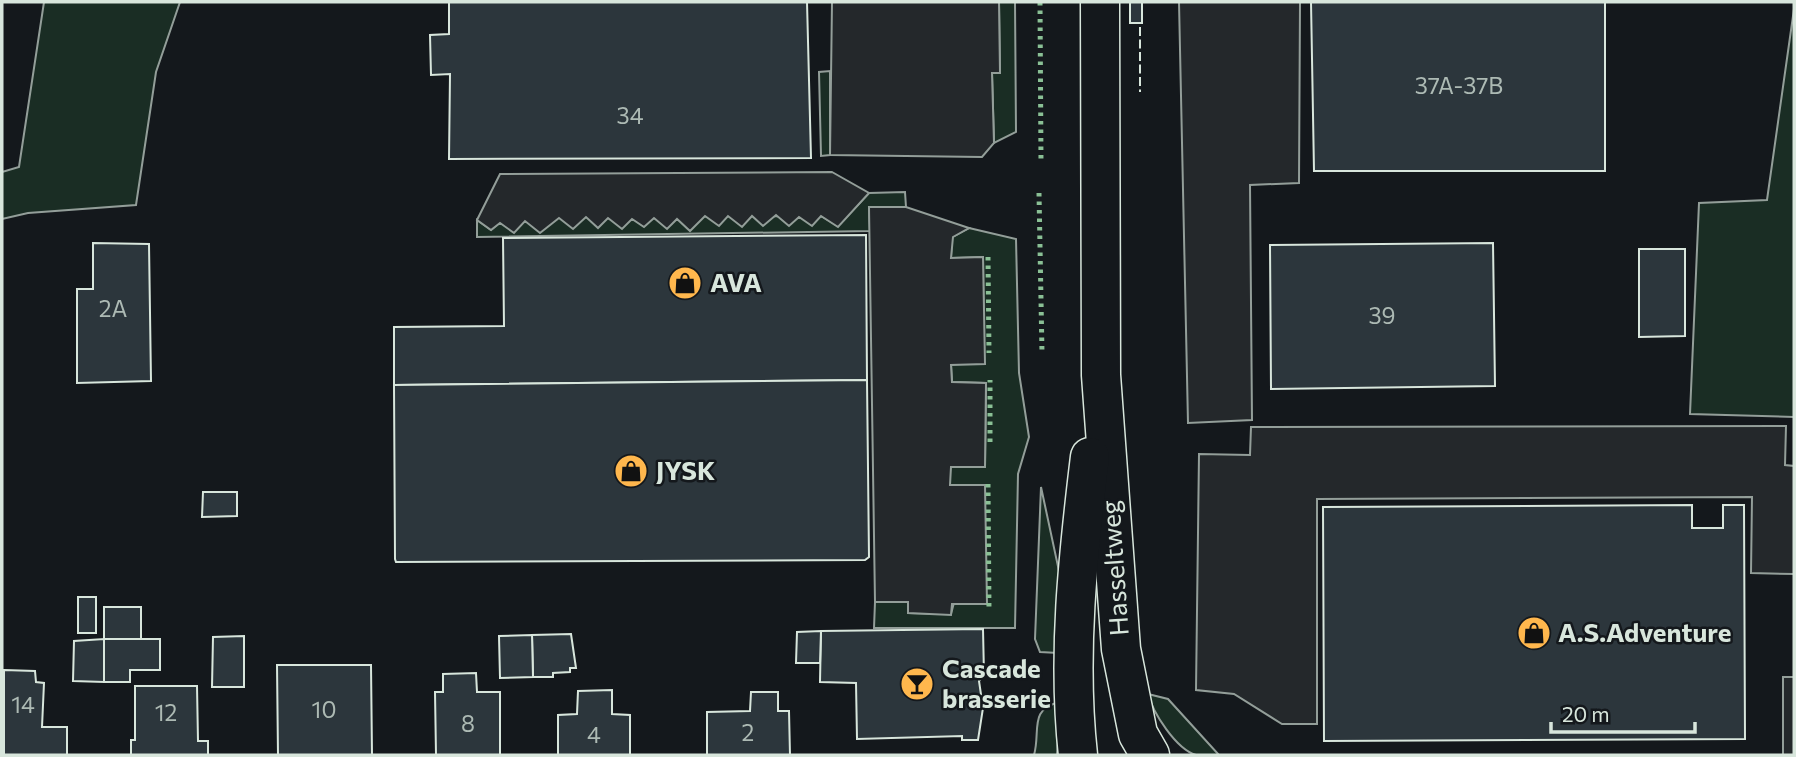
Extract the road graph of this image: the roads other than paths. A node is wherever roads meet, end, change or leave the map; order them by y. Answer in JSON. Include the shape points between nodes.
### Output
{"nodes":[{"id":1,"x":1100,"y":2,"type":"edge"},
{"id":2,"x":1101,"y":375,"type":"junction"},
{"id":3,"x":1078,"y":755,"type":"edge"},
{"id":4,"x":1150,"y":755,"type":"edge"}],
"edges":[{"from":1,"to":2,"type":"main road","name":"Hasseltweg"},
{"from":2,"to":3,"type":"main road","name":"Hasseltweg","via":[[1077,567]]},
{"from":2,"to":4,"type":"main road","name":"Hasseltweg","via":[[1121,649],[1138,734]]}]}
